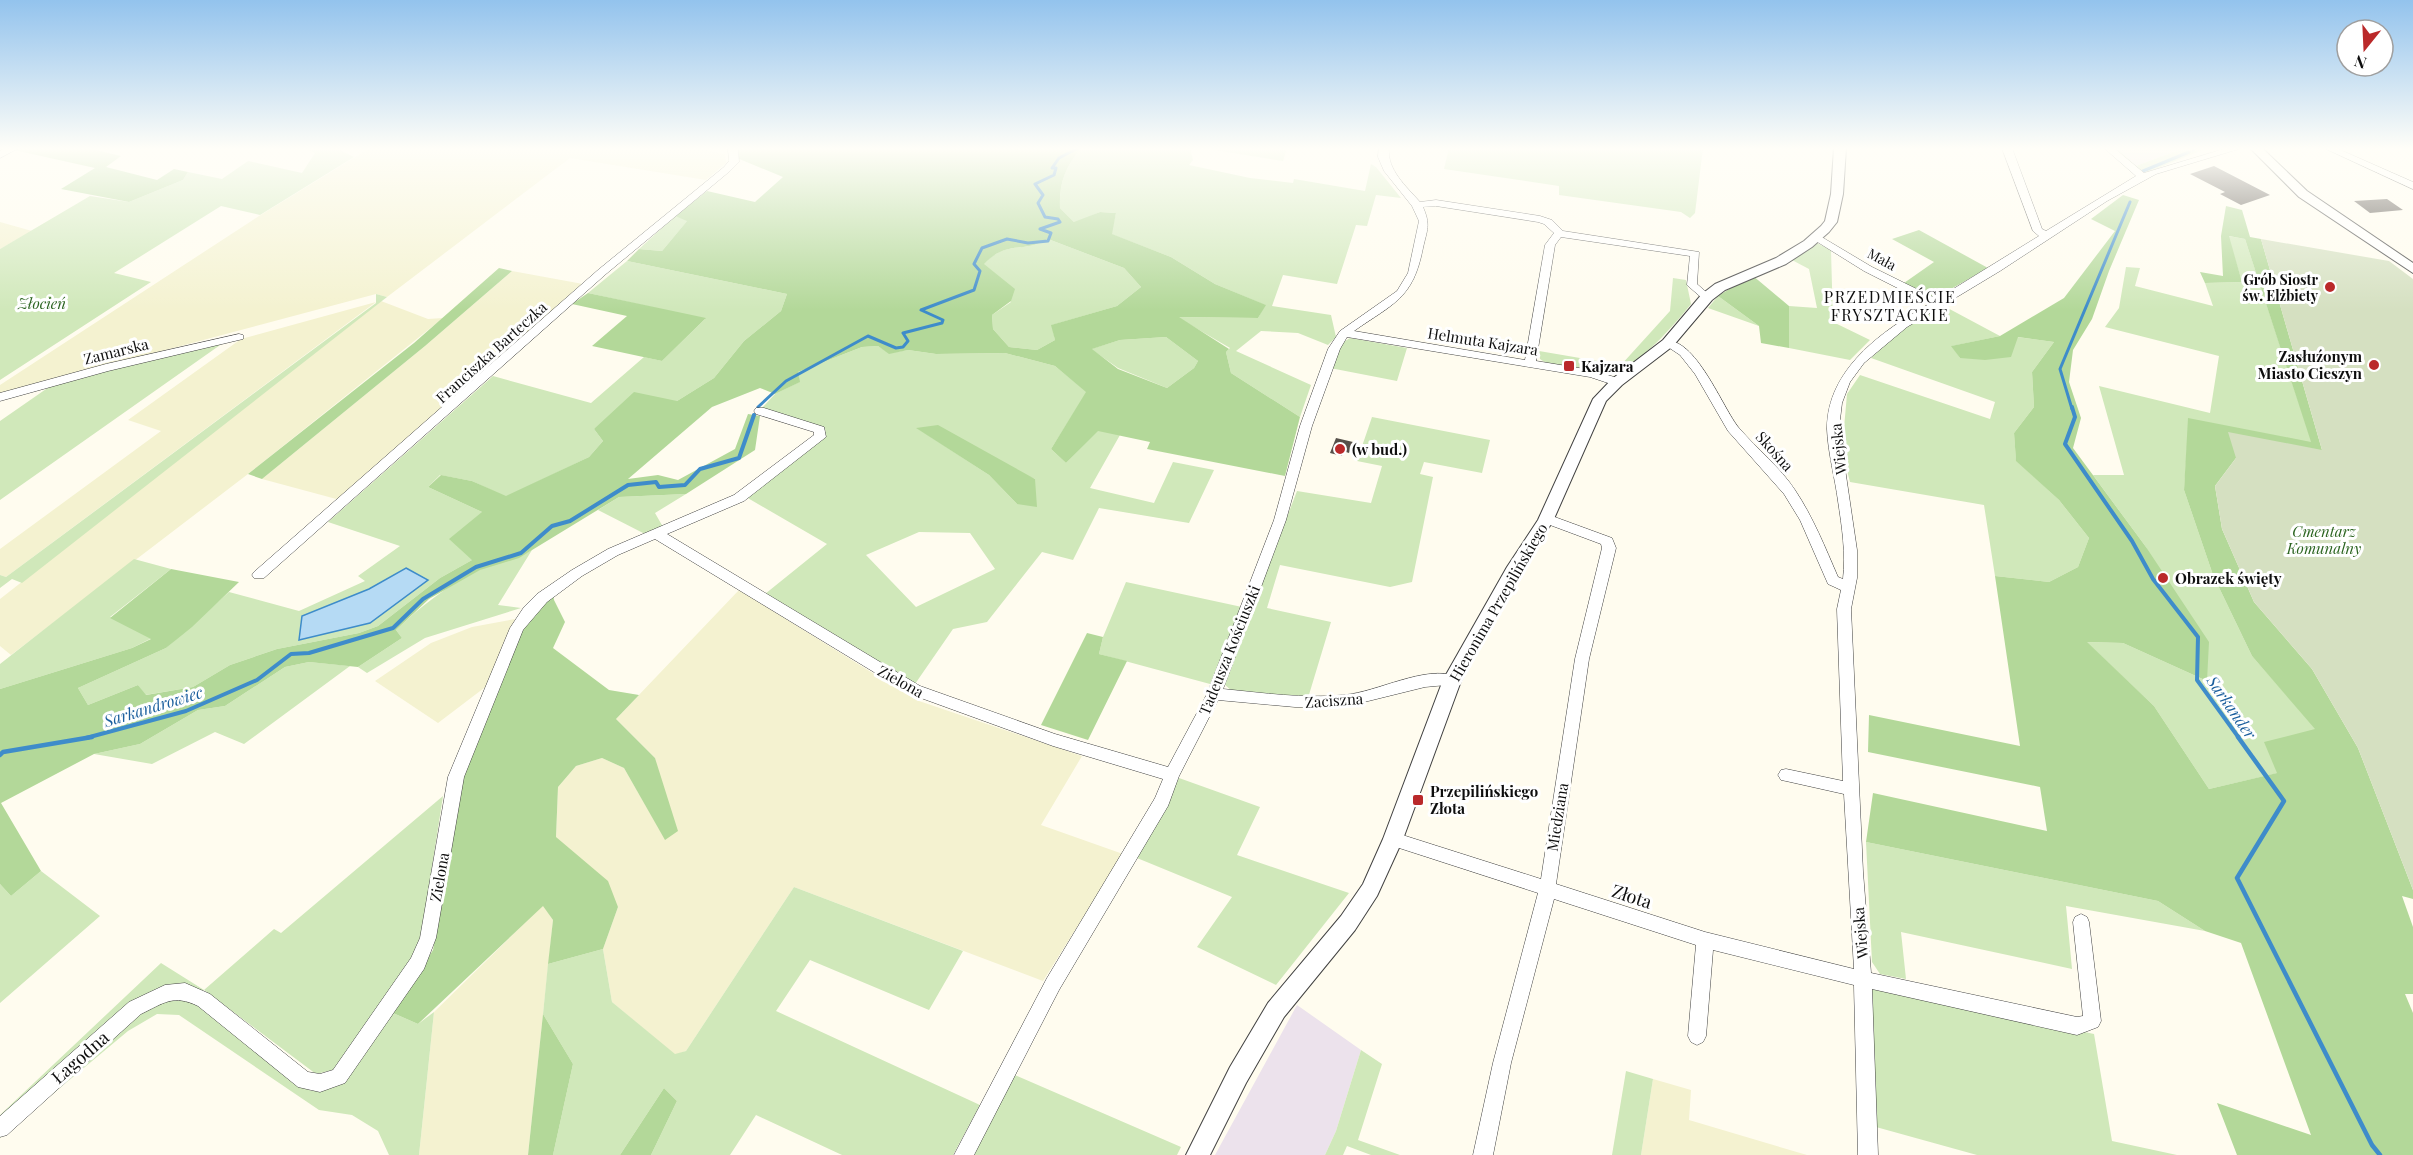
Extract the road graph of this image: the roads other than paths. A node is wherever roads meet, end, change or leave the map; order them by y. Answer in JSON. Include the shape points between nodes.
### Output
{"nodes":[{"id":1,"x":687,"y":202,"type":"edge"},
{"id":2,"x":1414,"y":202,"type":"edge"},
{"id":3,"x":1835,"y":202,"type":"edge"},
{"id":4,"x":2027,"y":202,"type":"edge"},
{"id":5,"x":2102,"y":202,"type":"edge"},
{"id":6,"x":2314,"y":202,"type":"edge"},
{"id":7,"x":1417,"y":205,"type":"junction"},
{"id":8,"x":2033,"y":219,"type":"junction"},
{"id":9,"x":2061,"y":227,"type":"junction"},
{"id":10,"x":1560,"y":234,"type":"junction"},
{"id":11,"x":2045,"y":235,"type":"junction"},
{"id":12,"x":1816,"y":238,"type":"junction"},
{"id":13,"x":2413,"y":270,"type":"edge"},
{"id":14,"x":1707,"y":297,"type":"junction"},
{"id":15,"x":1936,"y":303,"type":"junction"},
{"id":16,"x":1366,"y":319,"type":"junction"},
{"id":17,"x":1344,"y":333,"type":"junction"},
{"id":18,"x":239,"y":337,"type":"dead end"},
{"id":19,"x":1375,"y":339,"type":"junction"},
{"id":20,"x":1668,"y":344,"type":"junction"},
{"id":21,"x":1530,"y":363,"type":"junction"},
{"id":22,"x":1617,"y":382,"type":"junction"},
{"id":23,"x":0,"y":398,"type":"edge"},
{"id":24,"x":760,"y":411,"type":"dead end"},
{"id":25,"x":1547,"y":519,"type":"junction"},
{"id":26,"x":655,"y":533,"type":"junction"},
{"id":27,"x":259,"y":575,"type":"dead end"},
{"id":28,"x":1847,"y":587,"type":"junction"},
{"id":29,"x":1452,"y":680,"type":"junction"},
{"id":30,"x":1214,"y":694,"type":"junction"},
{"id":31,"x":1172,"y":775,"type":"junction"},
{"id":32,"x":1786,"y":775,"type":"dead end"},
{"id":33,"x":1852,"y":789,"type":"junction"},
{"id":34,"x":1393,"y":839,"type":"junction"},
{"id":35,"x":1546,"y":890,"type":"junction"},
{"id":36,"x":2081,"y":922,"type":"dead end"},
{"id":37,"x":1705,"y":940,"type":"junction"},
{"id":38,"x":1863,"y":979,"type":"junction"},
{"id":39,"x":165,"y":993,"type":"joint"},
{"id":40,"x":1697,"y":1036,"type":"dead end"},
{"id":41,"x":0,"y":1128,"type":"edge"},
{"id":42,"x":964,"y":1155,"type":"edge"},
{"id":43,"x":1198,"y":1155,"type":"edge"},
{"id":44,"x":1483,"y":1155,"type":"edge"},
{"id":45,"x":1868,"y":1155,"type":"edge"}],
"edges":[{"from":1,"to":27,"type":"street","name":"Franciszka Barteczka","via":[[602,272]]},
{"from":2,"to":7,"type":"street"},
{"from":3,"to":12,"type":"street","name":"Hieronima Przepilińskiego","via":[[1831,222]]},
{"from":4,"to":8,"type":"street"},
{"from":5,"to":9,"type":"street","name":"Wiejska"},
{"from":6,"to":13,"type":"street"},
{"from":7,"to":10,"type":"street","via":[[1436,203],[1540,219]]},
{"from":7,"to":16,"type":"street","via":[[1424,221],[1413,273],[1401,293]]},
{"from":8,"to":9,"type":"street"},
{"from":8,"to":11,"type":"street","via":[[2038,231]]},
{"from":9,"to":11,"type":"street","name":"Wiejska"},
{"from":10,"to":14,"type":"street","via":[[1695,254],[1692,285]]},
{"from":10,"to":21,"type":"street","via":[[1550,245]]},
{"from":11,"to":15,"type":"street","name":"Wiejska","via":[[1995,270]]},
{"from":12,"to":14,"type":"street","name":"Hieronima Przepilińskiego","via":[[1781,261],[1720,287]]},
{"from":12,"to":15,"type":"street","name":"Mała"},
{"from":14,"to":20,"type":"street","name":"Hieronima Przepilińskiego"},
{"from":15,"to":28,"type":"street","name":"Wiejska","via":[[1865,356],[1840,389],[1833,437],[1844,495],[1850,577]]},
{"from":16,"to":17,"type":"street"},
{"from":16,"to":19,"type":"street"},
{"from":17,"to":19,"type":"street","name":"Helmuta Kajzara"},
{"from":17,"to":30,"type":"street","name":"Tadeusza Kościuszki","via":[[1319,388],[1280,520]]},
{"from":18,"to":23,"type":"street","name":"Zamarska"},
{"from":19,"to":21,"type":"street","name":"Helmuta Kajzara"},
{"from":20,"to":22,"type":"street","name":"Hieronima Przepilińskiego"},
{"from":20,"to":28,"type":"street","name":"Skośna","via":[[1684,353],[1695,366],[1732,428],[1789,491],[1833,580]]},
{"from":21,"to":22,"type":"street","name":"Helmuta Kajzara"},
{"from":22,"to":25,"type":"street","name":"Hieronima Przepilińskiego","via":[[1600,399]]},
{"from":24,"to":26,"type":"street","name":"Zielona","via":[[812,426],[820,430],[820,437],[740,498]]},
{"from":25,"to":29,"type":"street","name":"Hieronima Przepilińskiego"},
{"from":25,"to":35,"type":"street","name":"Miedziana","via":[[1599,536],[1609,548],[1582,659]]},
{"from":26,"to":31,"type":"street","name":"Zielona","via":[[915,690],[1053,740]]},
{"from":26,"to":39,"type":"street","name":"Zielona","via":[[577,573],[543,598],[517,628],[456,777],[428,939],[418,963],[339,1077],[320,1083],[304,1081],[204,1000],[184,991]]},
{"from":28,"to":33,"type":"street","name":"Wiejska","via":[[1844,609]]},
{"from":29,"to":30,"type":"street","name":"Zaciszna","via":[[1430,680],[1370,698],[1342,701],[1294,702]]},
{"from":29,"to":34,"type":"street","name":"Hieronima Przepilińskiego"},
{"from":30,"to":31,"type":"street","name":"Tadeusza Kościuszki"},
{"from":31,"to":42,"type":"street","name":"Tadeusza Kościuszki","via":[[1139,842],[1053,984]]},
{"from":32,"to":33,"type":"street"},
{"from":33,"to":38,"type":"street","name":"Wiejska"},
{"from":34,"to":35,"type":"street","name":"Złota"},
{"from":34,"to":43,"type":"street","name":"Hieronima Przepilińskiego","via":[[1360,906],[1276,1010]]},
{"from":35,"to":37,"type":"street","name":"Złota"},
{"from":35,"to":44,"type":"street","name":"Miedziana"},
{"from":36,"to":38,"type":"street","name":"Wiejska","via":[[2092,1020],[2077,1026]]},
{"from":37,"to":38,"type":"street","name":"Złota"},
{"from":37,"to":40,"type":"street"},
{"from":38,"to":45,"type":"street","name":"Wiejska"},
{"from":39,"to":41,"type":"street","name":"Łagodna","via":[[135,1008]]}]}
